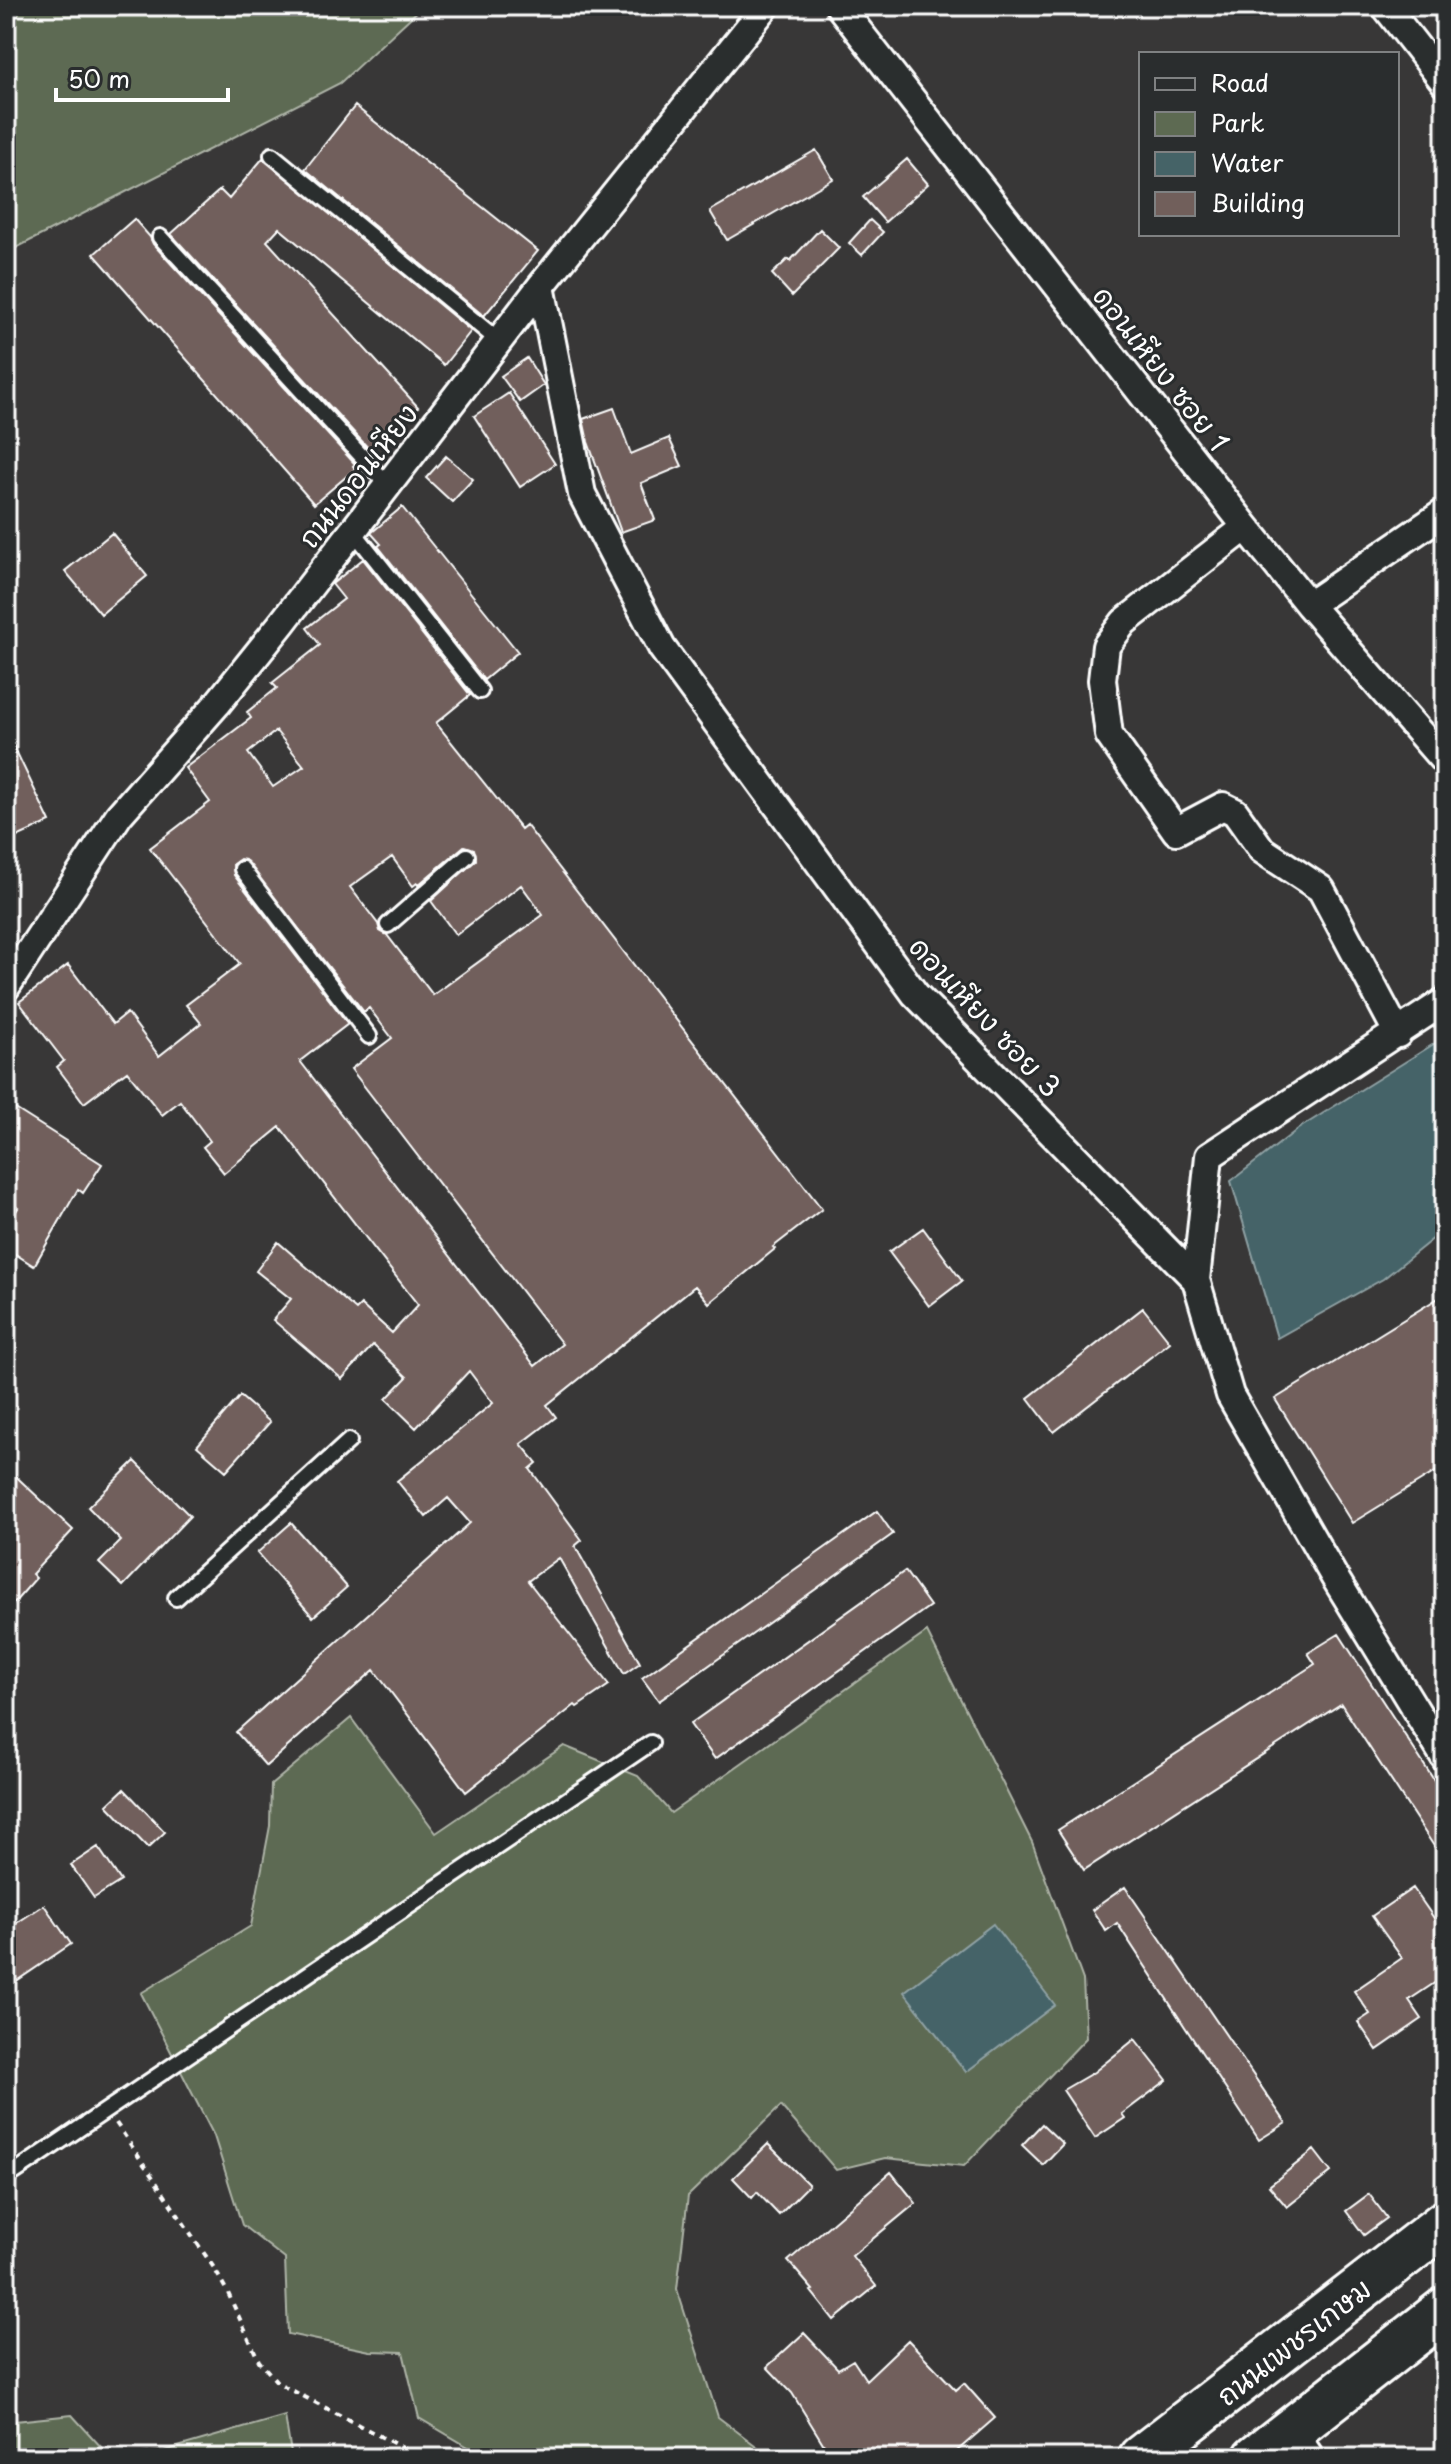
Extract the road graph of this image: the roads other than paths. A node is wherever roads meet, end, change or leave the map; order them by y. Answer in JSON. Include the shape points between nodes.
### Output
{"nodes":[{"id":1,"x":766,"y":6,"type":"edge"},
{"id":2,"x":839,"y":6,"type":"edge"},
{"id":3,"x":1385,"y":6,"type":"edge"},
{"id":4,"x":1445,"y":83,"type":"edge"},
{"id":5,"x":272,"y":155,"type":"dead end"},
{"id":6,"x":160,"y":237,"type":"dead end"},
{"id":7,"x":541,"y":286,"type":"junction"},
{"id":8,"x":500,"y":342,"type":"junction"},
{"id":9,"x":389,"y":486,"type":"junction"},
{"id":10,"x":1445,"y":512,"type":"edge"},
{"id":11,"x":1246,"y":527,"type":"junction"},
{"id":12,"x":354,"y":532,"type":"junction"},
{"id":13,"x":1309,"y":605,"type":"junction"},
{"id":14,"x":480,"y":691,"type":"dead end"},
{"id":15,"x":1445,"y":762,"type":"edge"},
{"id":16,"x":467,"y":856,"type":"dead end"},
{"id":17,"x":242,"y":869,"type":"dead end"},
{"id":18,"x":388,"y":925,"type":"dead end"},
{"id":19,"x":6,"y":987,"type":"edge"},
{"id":20,"x":1445,"y":1001,"type":"edge"},
{"id":21,"x":1398,"y":1034,"type":"junction"},
{"id":22,"x":369,"y":1036,"type":"dead end"},
{"id":23,"x":1196,"y":1280,"type":"junction"},
{"id":24,"x":349,"y":1441,"type":"dead end"},
{"id":25,"x":176,"y":1598,"type":"dead end"},
{"id":26,"x":651,"y":1743,"type":"dead end"},
{"id":27,"x":1445,"y":1758,"type":"edge"},
{"id":28,"x":6,"y":2178,"type":"edge"},
{"id":29,"x":1445,"y":2223,"type":"edge"},
{"id":30,"x":1445,"y":2310,"type":"edge"},
{"id":31,"x":1301,"y":2444,"type":"edge"},
{"id":32,"x":1141,"y":2458,"type":"edge"},
{"id":33,"x":1256,"y":2458,"type":"edge"}],
"edges":[{"from":1,"to":7,"type":"street","name":"ถนนดอนเหียง"},
{"from":2,"to":11,"type":"street","name":"ดอนเหียง ซอย 1"},
{"from":3,"to":4,"type":"street"},
{"from":5,"to":8,"type":"lane"},
{"from":6,"to":9,"type":"lane"},
{"from":7,"to":8,"type":"street","name":"ถนนดอนเหียง"},
{"from":7,"to":23,"type":"street","name":"ดอนเหียง ซอย 3","via":[[582,494],[662,648],[915,994]]},
{"from":8,"to":9,"type":"street","name":"ถนนดอนเหียง"},
{"from":9,"to":12,"type":"street","name":"ถนนดอนเหียง"},
{"from":10,"to":13,"type":"street"},
{"from":11,"to":13,"type":"street","name":"ดอนเหียง ซอย 1"},
{"from":11,"to":21,"type":"street","via":[[1124,622],[1106,646],[1102,680],[1109,735],[1176,831],[1223,806],[1235,812],[1262,850],[1321,889]]},
{"from":12,"to":14,"type":"lane"},
{"from":12,"to":19,"type":"street","name":"ถนนดอนเหียง","via":[[217,704],[119,815]]},
{"from":13,"to":15,"type":"street","name":"ดอนเหียง ซอย 1"},
{"from":16,"to":18,"type":"lane"},
{"from":17,"to":22,"type":"lane"},
{"from":20,"to":21,"type":"street"},
{"from":21,"to":23,"type":"street","via":[[1209,1156]]},
{"from":23,"to":27,"type":"street","name":"ดอนเหียง ซอย 3","via":[[1230,1395]]},
{"from":24,"to":25,"type":"lane"},
{"from":26,"to":28,"type":"lane"},
{"from":29,"to":32,"type":"highway","name":"ถนนเพชรเกษม"},
{"from":30,"to":31,"type":"highway"},
{"from":31,"to":33,"type":"highway"}]}
